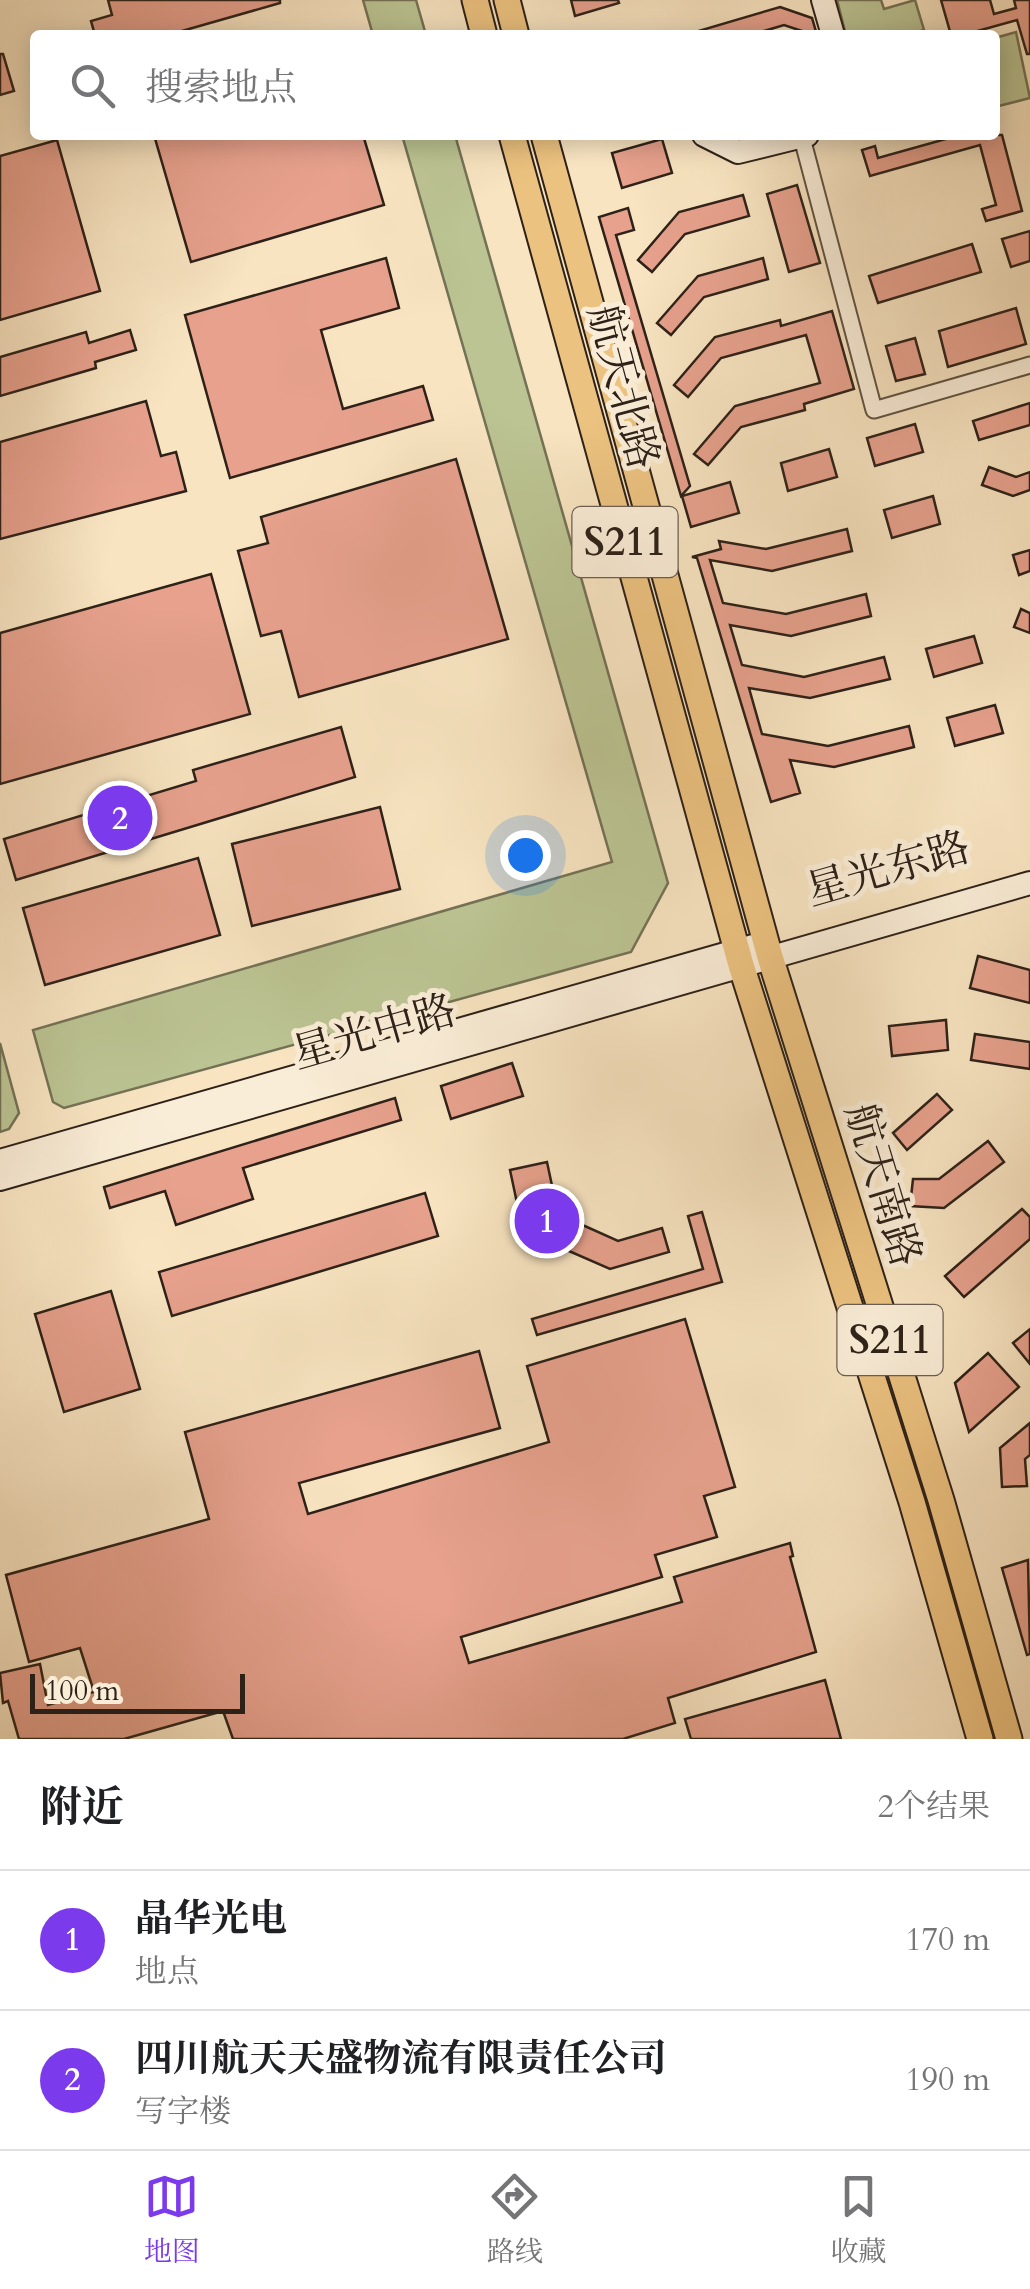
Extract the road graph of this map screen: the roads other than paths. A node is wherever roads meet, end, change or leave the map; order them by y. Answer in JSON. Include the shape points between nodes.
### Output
{"nodes":[{"id":1,"x":475,"y":0,"type":"edge"},
{"id":2,"x":507,"y":0,"type":"edge"},
{"id":3,"x":823,"y":0,"type":"edge"},
{"id":4,"x":483,"y":30,"type":"edge"},
{"id":5,"x":515,"y":30,"type":"edge"},
{"id":6,"x":832,"y":30,"type":"edge"},
{"id":7,"x":513,"y":140,"type":"edge"},
{"id":8,"x":545,"y":140,"type":"edge"},
{"id":9,"x":714,"y":140,"type":"edge"},
{"id":10,"x":788,"y":140,"type":"edge"},
{"id":11,"x":805,"y":140,"type":"edge"},
{"id":12,"x":1030,"y":365,"type":"edge"},
{"id":13,"x":1030,"y":867,"type":"edge"},
{"id":14,"x":1030,"y":883,"type":"edge"},
{"id":15,"x":768,"y":950,"type":"junction"},
{"id":16,"x":739,"y":957,"type":"junction"},
{"id":17,"x":0,"y":1160,"type":"edge"},
{"id":18,"x":0,"y":1178,"type":"edge"},
{"id":19,"x":980,"y":1739,"type":"edge"},
{"id":20,"x":1009,"y":1739,"type":"edge"}],
"edges":[{"from":1,"to":4,"type":"main road"},
{"from":2,"to":5,"type":"main road"},
{"from":3,"to":6,"type":"main road"},
{"from":7,"to":16,"type":"main road","name":"航天北路","number":"S211"},
{"from":8,"to":15,"type":"main road","name":"航天北路","number":"S211"},
{"from":9,"to":10,"type":"main road","via":[[738,152]]},
{"from":11,"to":12,"type":"street","via":[[874,410]]},
{"from":13,"to":15,"type":"main road","name":"星光东路"},
{"from":14,"to":15,"type":"main road","name":"星光东路"},
{"from":15,"to":16,"type":"main road","name":"星光中路"},
{"from":15,"to":20,"type":"main road","name":"航天南路","number":"S211"},
{"from":16,"to":17,"type":"main road","name":"星光中路"},
{"from":16,"to":18,"type":"main road","name":"星光中路"},
{"from":16,"to":19,"type":"main road","name":"航天南路","number":"S211"}]}
